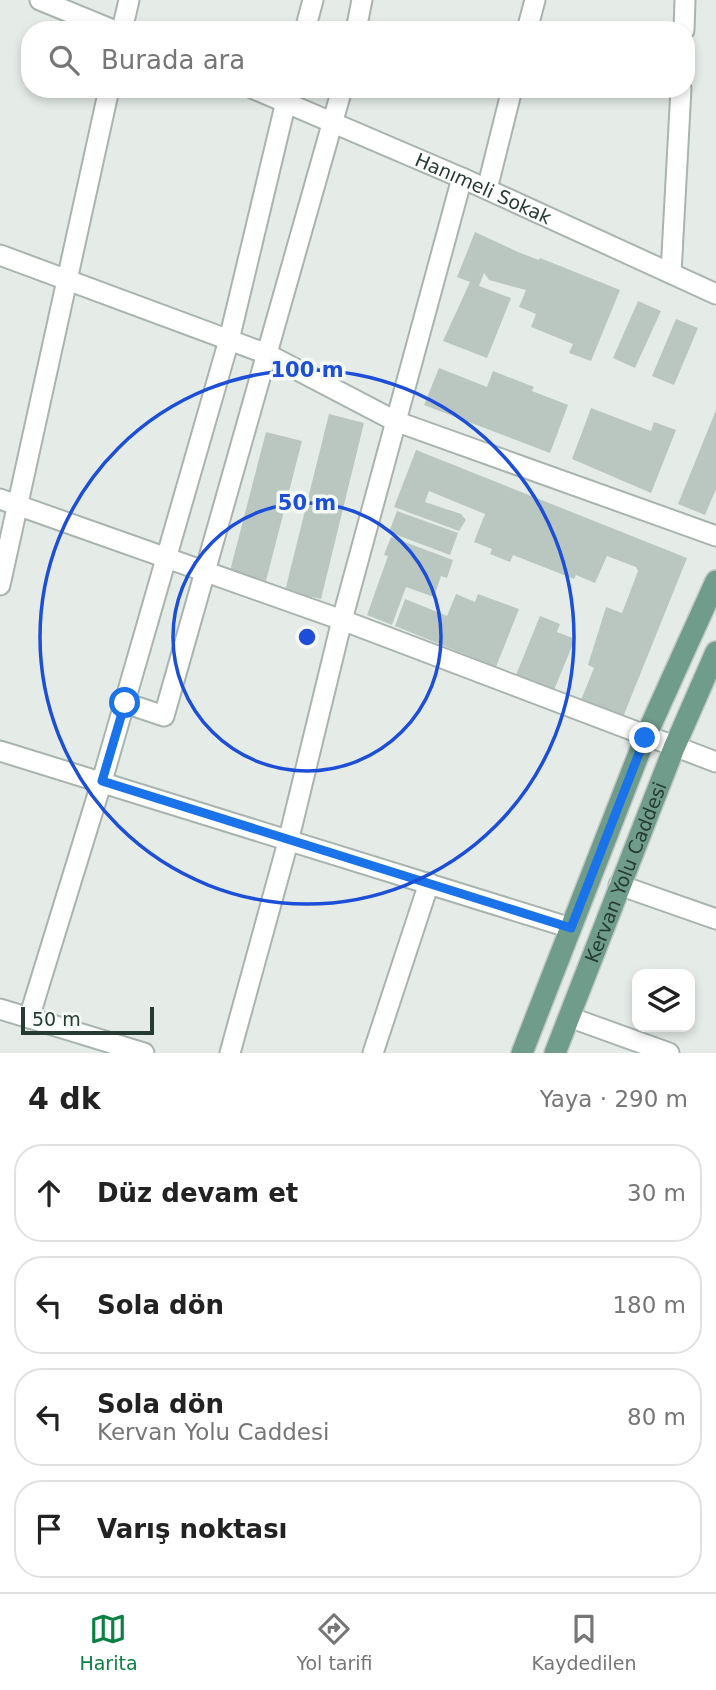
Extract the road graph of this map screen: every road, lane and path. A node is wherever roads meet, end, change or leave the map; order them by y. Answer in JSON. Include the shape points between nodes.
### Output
{"nodes":[{"id":1,"x":40,"y":0,"type":"edge"},
{"id":2,"x":129,"y":0,"type":"edge"},
{"id":3,"x":313,"y":0,"type":"edge"},
{"id":4,"x":362,"y":0,"type":"edge"},
{"id":5,"x":535,"y":0,"type":"edge"},
{"id":6,"x":685,"y":0,"type":"edge"},
{"id":7,"x":91,"y":21,"type":"edge"},
{"id":8,"x":124,"y":21,"type":"edge"},
{"id":9,"x":307,"y":21,"type":"edge"},
{"id":10,"x":358,"y":21,"type":"edge"},
{"id":11,"x":529,"y":21,"type":"edge"},
{"id":12,"x":684,"y":21,"type":"edge"},
{"id":13,"x":107,"y":98,"type":"edge"},
{"id":14,"x":288,"y":98,"type":"edge"},
{"id":15,"x":291,"y":98,"type":"edge"},
{"id":16,"x":340,"y":98,"type":"edge"},
{"id":17,"x":510,"y":98,"type":"edge"},
{"id":18,"x":681,"y":98,"type":"edge"},
{"id":19,"x":335,"y":125,"type":"junction"},
{"id":20,"x":462,"y":178,"type":"junction"},
{"id":21,"x":487,"y":189,"type":"junction"},
{"id":22,"x":0,"y":254,"type":"edge"},
{"id":23,"x":671,"y":273,"type":"junction"},
{"id":24,"x":65,"y":279,"type":"junction"},
{"id":25,"x":715,"y":292,"type":"edge"},
{"id":26,"x":229,"y":340,"type":"junction"},
{"id":27,"x":267,"y":354,"type":"junction"},
{"id":28,"x":395,"y":421,"type":"junction"},
{"id":29,"x":9,"y":502,"type":"edge"},
{"id":30,"x":716,"y":536,"type":"edge"},
{"id":31,"x":166,"y":558,"type":"junction"},
{"id":32,"x":206,"y":573,"type":"junction"},
{"id":33,"x":716,"y":581,"type":"edge"},
{"id":34,"x":0,"y":585,"type":"edge"},
{"id":35,"x":342,"y":620,"type":"junction"},
{"id":36,"x":716,"y":652,"type":"edge"},
{"id":37,"x":125,"y":703,"type":"junction"},
{"id":38,"x":645,"y":738,"type":"junction"},
{"id":39,"x":674,"y":748,"type":"junction"},
{"id":40,"x":0,"y":751,"type":"edge"},
{"id":41,"x":716,"y":762,"type":"edge"},
{"id":42,"x":102,"y":781,"type":"junction"},
{"id":43,"x":288,"y":842,"type":"junction"},
{"id":44,"x":429,"y":883,"type":"junction"},
{"id":45,"x":620,"y":885,"type":"junction"},
{"id":46,"x":716,"y":919,"type":"edge"},
{"id":47,"x":571,"y":928,"type":"junction"},
{"id":48,"x":0,"y":1009,"type":"edge"},
{"id":49,"x":569,"y":1017,"type":"junction"},
{"id":50,"x":29,"y":1018,"type":"junction"},
{"id":51,"x":83,"y":1044,"type":"edge"},
{"id":52,"x":144,"y":1053,"type":"edge"},
{"id":53,"x":230,"y":1053,"type":"edge"},
{"id":54,"x":373,"y":1053,"type":"edge"},
{"id":55,"x":522,"y":1053,"type":"edge"},
{"id":56,"x":555,"y":1053,"type":"edge"},
{"id":57,"x":669,"y":1053,"type":"edge"}],
"edges":[{"from":1,"to":7,"type":"street"},
{"from":2,"to":8,"type":"street"},
{"from":3,"to":9,"type":"street"},
{"from":4,"to":10,"type":"street"},
{"from":5,"to":11,"type":"street"},
{"from":6,"to":12,"type":"street"},
{"from":13,"to":24,"type":"street"},
{"from":14,"to":26,"type":"street"},
{"from":15,"to":19,"type":"street","name":"Hanımeli Sokak"},
{"from":16,"to":19,"type":"street"},
{"from":17,"to":21,"type":"street"},
{"from":18,"to":23,"type":"street"},
{"from":19,"to":20,"type":"street","name":"Hanımeli Sokak"},
{"from":19,"to":27,"type":"street"},
{"from":20,"to":21,"type":"street","name":"Hanımeli Sokak"},
{"from":20,"to":28,"type":"street"},
{"from":21,"to":23,"type":"street","name":"Hanımeli Sokak"},
{"from":22,"to":24,"type":"street"},
{"from":23,"to":25,"type":"street","name":"Hanımeli Sokak"},
{"from":24,"to":26,"type":"street"},
{"from":24,"to":29,"type":"street"},
{"from":26,"to":27,"type":"street"},
{"from":26,"to":31,"type":"street"},
{"from":27,"to":28,"type":"street"},
{"from":27,"to":32,"type":"street"},
{"from":28,"to":30,"type":"street"},
{"from":28,"to":35,"type":"street"},
{"from":29,"to":31,"type":"street"},
{"from":29,"to":34,"type":"street"},
{"from":31,"to":32,"type":"street"},
{"from":31,"to":37,"type":"street"},
{"from":32,"to":35,"type":"street"},
{"from":32,"to":37,"type":"street","via":[[164,716]]},
{"from":33,"to":38,"type":"main road","name":"Kervan Yolu Caddesi"},
{"from":35,"to":38,"type":"street"},
{"from":35,"to":43,"type":"street"},
{"from":36,"to":39,"type":"main road","name":"Kervan Yolu Caddesi"},
{"from":37,"to":42,"type":"street"},
{"from":38,"to":39,"type":"street"},
{"from":38,"to":47,"type":"main road","name":"Kervan Yolu Caddesi"},
{"from":39,"to":41,"type":"street"},
{"from":39,"to":45,"type":"main road","name":"Kervan Yolu Caddesi"},
{"from":40,"to":42,"type":"street"},
{"from":42,"to":43,"type":"street"},
{"from":42,"to":50,"type":"street"},
{"from":43,"to":44,"type":"street"},
{"from":43,"to":53,"type":"street"},
{"from":44,"to":47,"type":"street"},
{"from":44,"to":54,"type":"street"},
{"from":45,"to":46,"type":"street"},
{"from":45,"to":49,"type":"main road","name":"Kervan Yolu Caddesi"},
{"from":47,"to":55,"type":"main road","name":"Kervan Yolu Caddesi"},
{"from":48,"to":50,"type":"street"},
{"from":49,"to":56,"type":"main road","name":"Kervan Yolu Caddesi"},
{"from":49,"to":57,"type":"street"},
{"from":50,"to":51,"type":"street"},
{"from":51,"to":52,"type":"street"}]}
